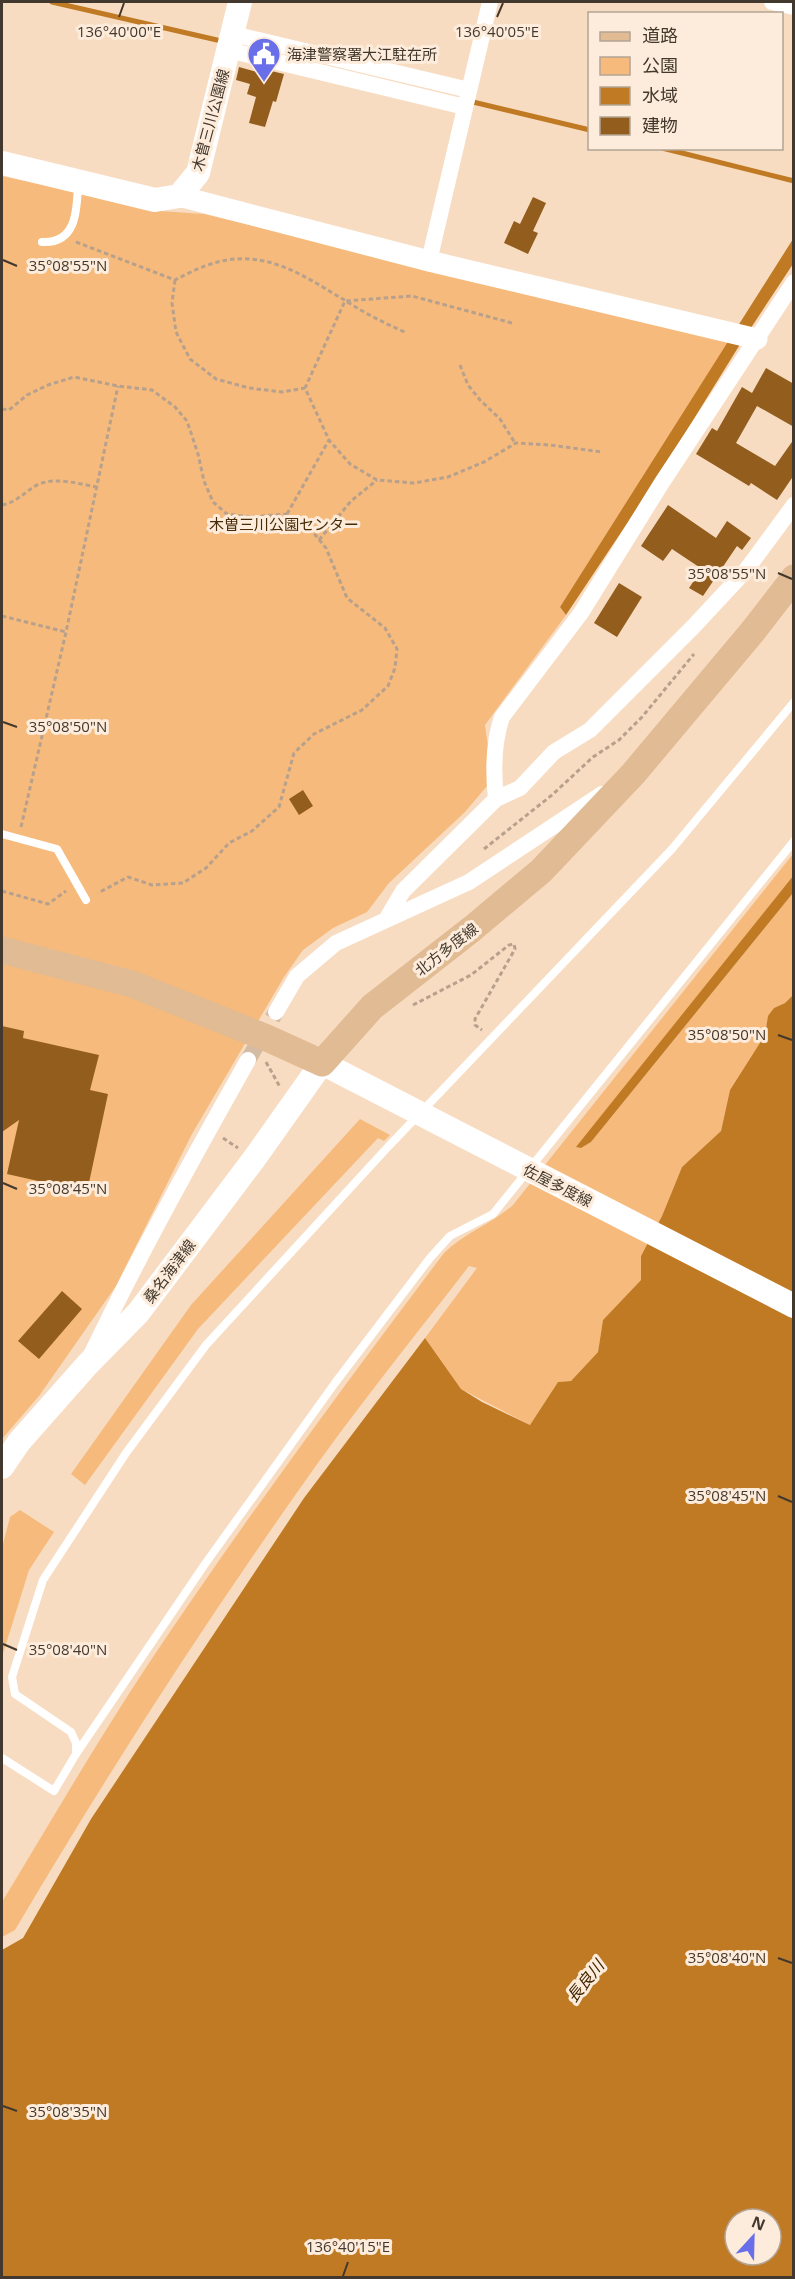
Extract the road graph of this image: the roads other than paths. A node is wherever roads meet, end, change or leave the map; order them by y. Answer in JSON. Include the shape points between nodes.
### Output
{"nodes":[{"id":1,"x":240,"y":2,"type":"edge"},
{"id":2,"x":490,"y":2,"type":"edge"},
{"id":3,"x":772,"y":2,"type":"edge"},
{"id":4,"x":794,"y":7,"type":"edge"},
{"id":5,"x":231,"y":42,"type":"junction"},
{"id":6,"x":469,"y":90,"type":"junction"},
{"id":7,"x":465,"y":107,"type":"junction"},
{"id":8,"x":2,"y":163,"type":"edge"},
{"id":9,"x":78,"y":181,"type":"junction"},
{"id":10,"x":179,"y":196,"type":"junction"},
{"id":11,"x":42,"y":242,"type":"dead end"},
{"id":12,"x":429,"y":261,"type":"junction"},
{"id":13,"x":794,"y":282,"type":"edge"},
{"id":14,"x":745,"y":336,"type":"junction"},
{"id":15,"x":794,"y":505,"type":"edge"},
{"id":16,"x":794,"y":578,"type":"edge"},
{"id":17,"x":794,"y":702,"type":"edge"},
{"id":18,"x":633,"y":774,"type":"junction"},
{"id":19,"x":496,"y":799,"type":"junction"},
{"id":20,"x":2,"y":834,"type":"edge"},
{"id":21,"x":794,"y":841,"type":"edge"},
{"id":22,"x":86,"y":900,"type":"road end"},
{"id":23,"x":387,"y":918,"type":"junction"},
{"id":24,"x":2,"y":950,"type":"edge"},
{"id":25,"x":276,"y":1011,"type":"tunnel mouth"},
{"id":26,"x":256,"y":1060,"type":"tunnel mouth"},
{"id":27,"x":322,"y":1063,"type":"junction"},
{"id":28,"x":794,"y":1306,"type":"edge"},
{"id":29,"x":87,"y":1365,"type":"junction"},
{"id":30,"x":2,"y":1467,"type":"edge"},
{"id":31,"x":76,"y":1754,"type":"junction"},
{"id":32,"x":2,"y":1758,"type":"edge"}],
"edges":[{"from":1,"to":5,"type":"main road","name":"木曽三川公園線"},
{"from":2,"to":6,"type":"street"},
{"from":3,"to":4,"type":"street"},
{"from":5,"to":6,"type":"street"},
{"from":5,"to":7,"type":"street"},
{"from":5,"to":10,"type":"main road","name":"木曽三川公園線","via":[[198,173]]},
{"from":6,"to":7,"type":"street"},
{"from":7,"to":12,"type":"street"},
{"from":8,"to":9,"type":"main road"},
{"from":9,"to":10,"type":"main road","via":[[155,200]]},
{"from":9,"to":11,"type":"lane","via":[[74,221],[63,237],[52,243]]},
{"from":10,"to":12,"type":"street"},
{"from":12,"to":14,"type":"street"},
{"from":13,"to":14,"type":"street"},
{"from":14,"to":19,"type":"street","via":[[661,484],[581,613],[502,717],[496,744]]},
{"from":15,"to":19,"type":"street","via":[[747,569],[590,730],[554,752],[520,788]]},
{"from":16,"to":18,"type":"main road","name":"北方多度線"},
{"from":17,"to":31,"type":"lane","via":[[672,849],[386,1149],[206,1345],[126,1453],[43,1580],[12,1677],[15,1694],[71,1732]]},
{"from":18,"to":23,"type":"street","via":[[469,882]]},
{"from":18,"to":27,"type":"main road","name":"北方多度線","via":[[540,871],[372,1006]]},
{"from":19,"to":23,"type":"street","via":[[404,891]]},
{"from":20,"to":22,"type":"lane","via":[[57,849]]},
{"from":21,"to":31,"type":"lane","via":[[493,1214],[450,1236],[430,1258],[205,1564]]},
{"from":23,"to":25,"type":"street","via":[[336,943],[297,976]]},
{"from":24,"to":27,"type":"main road","via":[[132,984]]},
{"from":26,"to":29,"type":"street","via":[[209,1128]]},
{"from":27,"to":28,"type":"main road","name":"佐屋多度線"},
{"from":27,"to":29,"type":"main road","name":"桑名海津線","via":[[138,1313]]},
{"from":29,"to":30,"type":"main road","name":"桑名海津線"},
{"from":31,"to":32,"type":"lane","via":[[54,1791]]}]}
